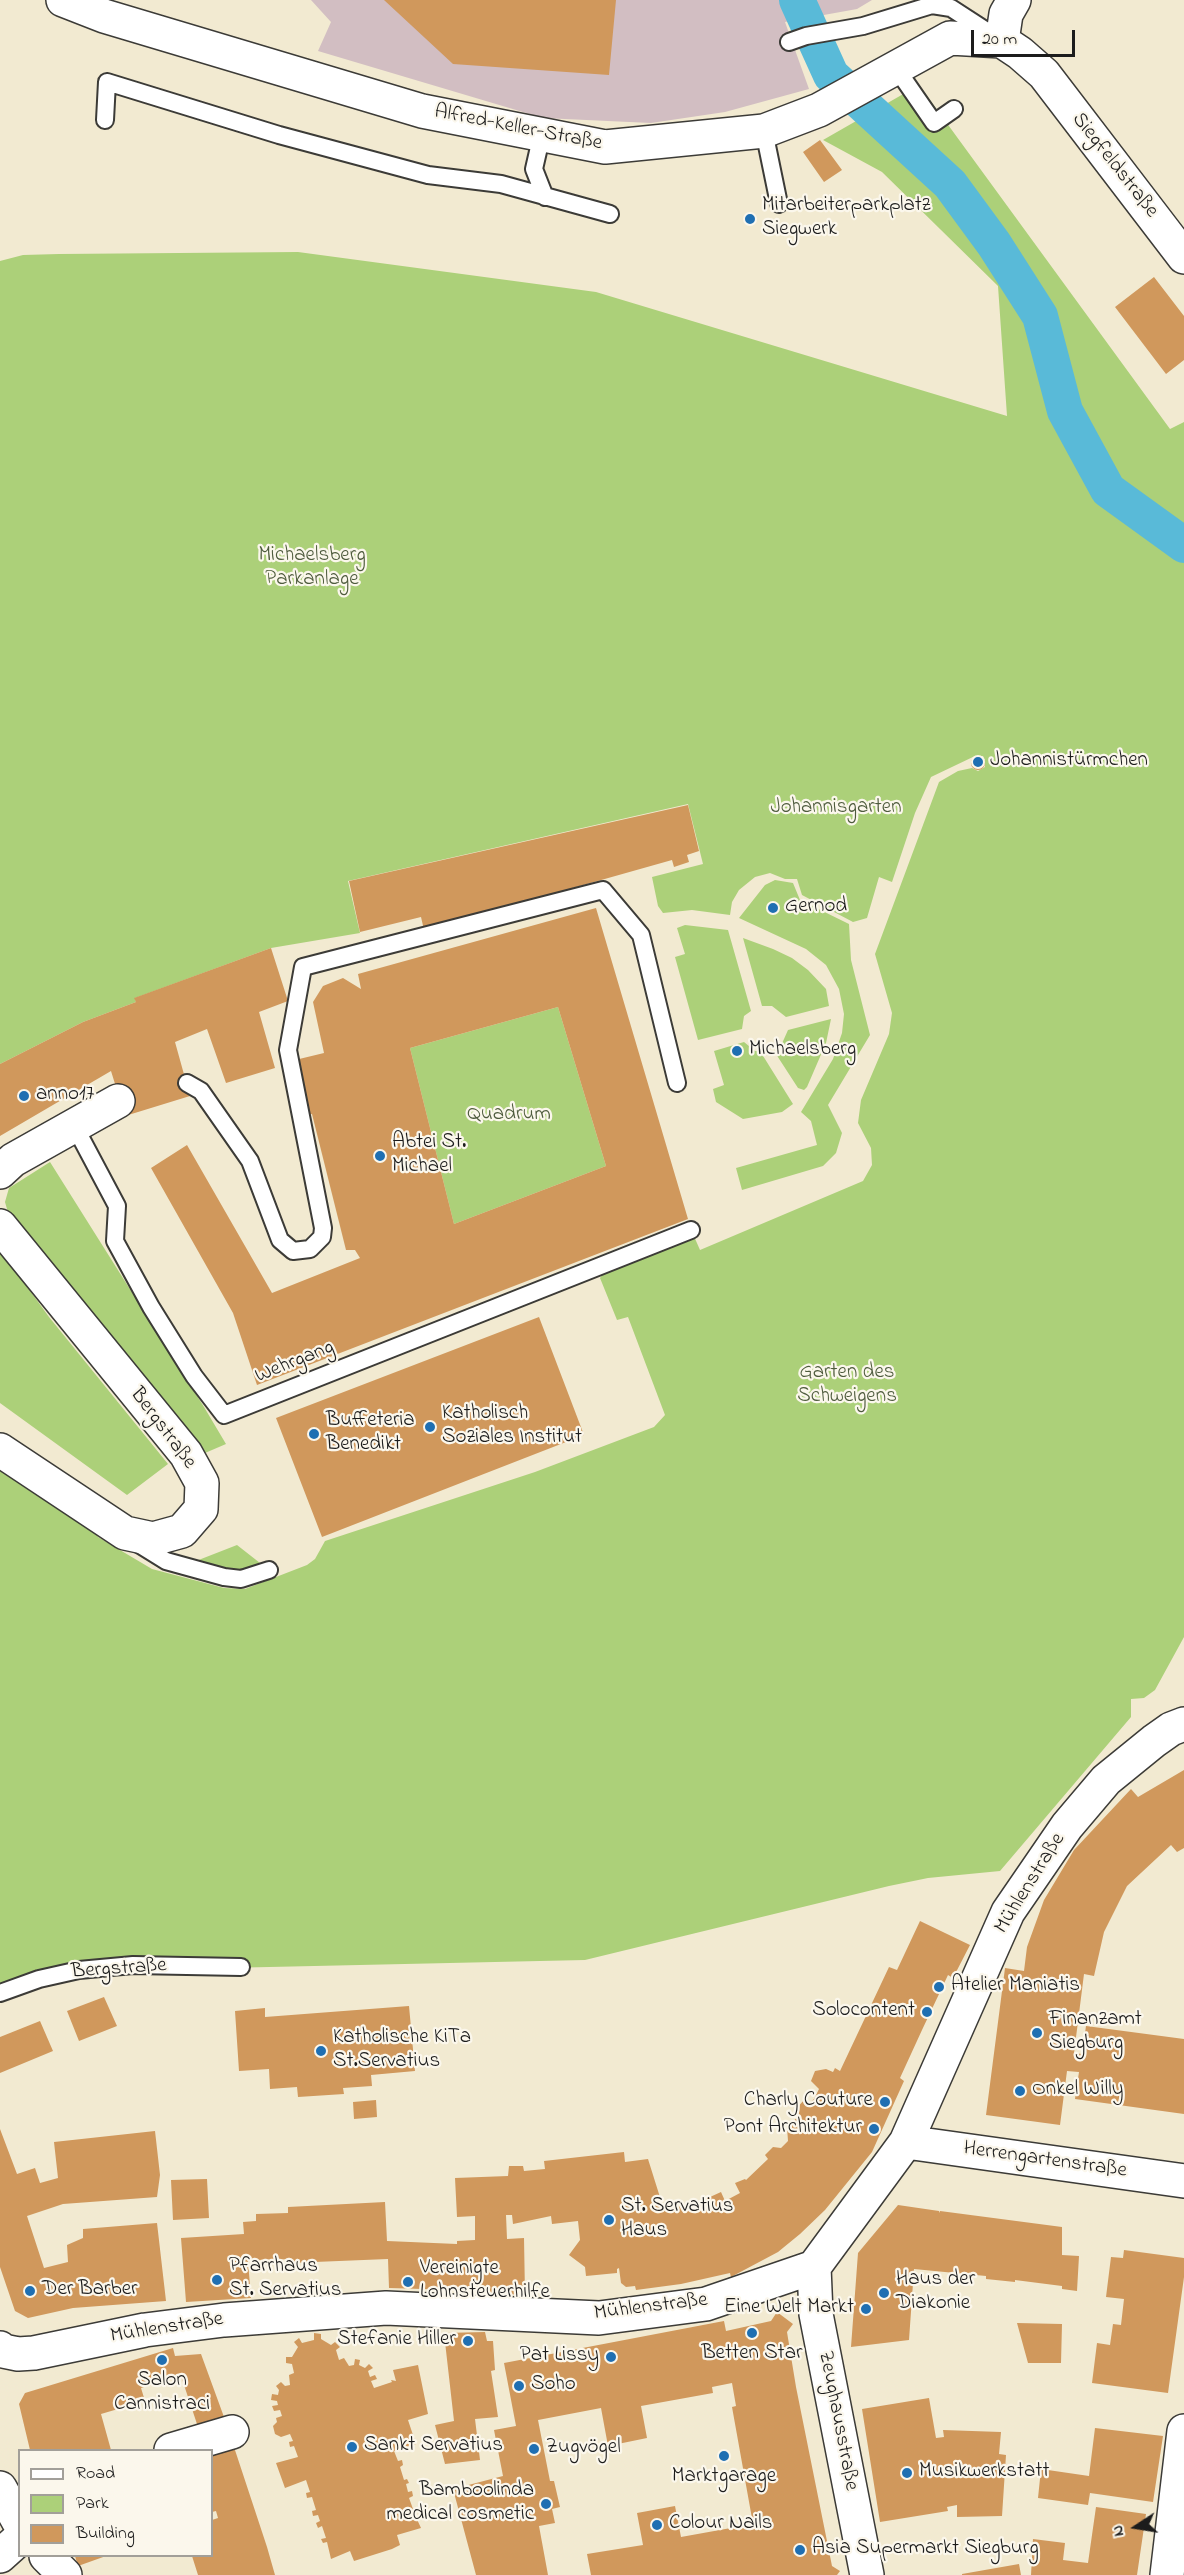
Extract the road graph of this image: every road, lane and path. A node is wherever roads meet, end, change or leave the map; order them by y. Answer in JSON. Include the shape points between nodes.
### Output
{"nodes":[{"id":1,"x":63,"y":0,"type":"edge"},
{"id":2,"x":1014,"y":0,"type":"edge"},
{"id":3,"x":1002,"y":41,"type":"junction"},
{"id":4,"x":789,"y":42,"type":"dead end"},
{"id":5,"x":891,"y":71,"type":"junction"},
{"id":6,"x":954,"y":109,"type":"dead end"},
{"id":7,"x":105,"y":120,"type":"dead end"},
{"id":8,"x":764,"y":131,"type":"junction"},
{"id":9,"x":542,"y":134,"type":"junction"},
{"id":10,"x":545,"y":197,"type":"junction"},
{"id":11,"x":778,"y":204,"type":"dead end"},
{"id":12,"x":610,"y":214,"type":"dead end"},
{"id":13,"x":1184,"y":257,"type":"edge"},
{"id":14,"x":187,"y":1083,"type":"dead end"},
{"id":15,"x":677,"y":1083,"type":"dead end"},
{"id":16,"x":118,"y":1101,"type":"dead end"},
{"id":17,"x":74,"y":1125,"type":"junction"},
{"id":18,"x":0,"y":1172,"type":"edge"},
{"id":19,"x":0,"y":1226,"type":"edge"},
{"id":20,"x":691,"y":1230,"type":"dead end"},
{"id":21,"x":0,"y":1450,"type":"edge"},
{"id":22,"x":125,"y":1533,"type":"junction"},
{"id":23,"x":269,"y":1570,"type":"dead end"},
{"id":24,"x":1183,"y":1721,"type":"edge"},
{"id":25,"x":241,"y":1967,"type":"dead end"},
{"id":26,"x":0,"y":1994,"type":"edge"},
{"id":27,"x":906,"y":2142,"type":"junction"},
{"id":28,"x":1184,"y":2181,"type":"edge"},
{"id":29,"x":814,"y":2267,"type":"junction"},
{"id":30,"x":0,"y":2348,"type":"edge"},
{"id":31,"x":1184,"y":2431,"type":"edge"},
{"id":32,"x":232,"y":2432,"type":"dead end"},
{"id":33,"x":177,"y":2449,"type":"edge"},
{"id":34,"x":18,"y":2540,"type":"edge"},
{"id":35,"x":0,"y":2556,"type":"edge"},
{"id":36,"x":47,"y":2557,"type":"edge"},
{"id":37,"x":65,"y":2575,"type":"edge"},
{"id":38,"x":867,"y":2575,"type":"edge"},
{"id":39,"x":1167,"y":2575,"type":"edge"}],
"edges":[{"from":1,"to":9,"type":"street","name":"Alfred-Keller-Straße","via":[[104,16],[422,111]]},
{"from":2,"to":3,"type":"street","via":[[1006,14]]},
{"from":3,"to":4,"type":"lane","via":[[951,8],[932,5],[863,26]]},
{"from":3,"to":5,"type":"street","name":"Alfred-Keller-Straße","via":[[950,38]]},
{"from":3,"to":13,"type":"street","name":"Siegfeldstraße","via":[[1044,74]]},
{"from":5,"to":6,"type":"lane","via":[[934,123]]},
{"from":5,"to":8,"type":"street","name":"Alfred-Keller-Straße","via":[[819,110]]},
{"from":7,"to":10,"type":"lane","via":[[106,82],[428,175],[501,184]]},
{"from":8,"to":9,"type":"street","name":"Alfred-Keller-Straße","via":[[605,147]]},
{"from":8,"to":11,"type":"lane"},
{"from":9,"to":10,"type":"lane","via":[[534,169]]},
{"from":10,"to":12,"type":"lane"},
{"from":14,"to":15,"type":"lane","via":[[201,1092],[250,1161],[280,1240],[293,1251],[310,1249],[322,1237],[323,1228],[288,1050],[303,967],[603,890],[642,935]]},
{"from":16,"to":17,"type":"street"},
{"from":17,"to":18,"type":"street"},
{"from":17,"to":20,"type":"lane","name":"Wehrgang","via":[[117,1206],[115,1241],[188,1367],[224,1415]]},
{"from":19,"to":22,"type":"street","name":"Bergstraße","via":[[186,1454],[202,1483],[201,1509],[182,1531],[153,1539]]},
{"from":21,"to":22,"type":"street","name":"Bergstraße"},
{"from":22,"to":23,"type":"lane","via":[[166,1561],[224,1577],[241,1579]]},
{"from":24,"to":27,"type":"street","name":"Mühlenstraße","via":[[1106,1780],[1067,1826],[1008,1912]]},
{"from":25,"to":26,"type":"lane","name":"Bergstraße","via":[[133,1965],[79,1970],[39,1979]]},
{"from":27,"to":28,"type":"street","name":"Herrengartenstraße"},
{"from":27,"to":29,"type":"street","name":"Mühlenstraße"},
{"from":29,"to":30,"type":"street","name":"Mühlenstraße","via":[[705,2304],[599,2318],[386,2308],[295,2313],[145,2330],[34,2353],[18,2354]]},
{"from":29,"to":38,"type":"street","name":"Zeughausstraße","via":[[816,2314]]},
{"from":31,"to":39,"type":"street"},
{"from":32,"to":33,"type":"street"},
{"from":34,"to":35,"type":"street"},
{"from":36,"to":37,"type":"street"}]}
